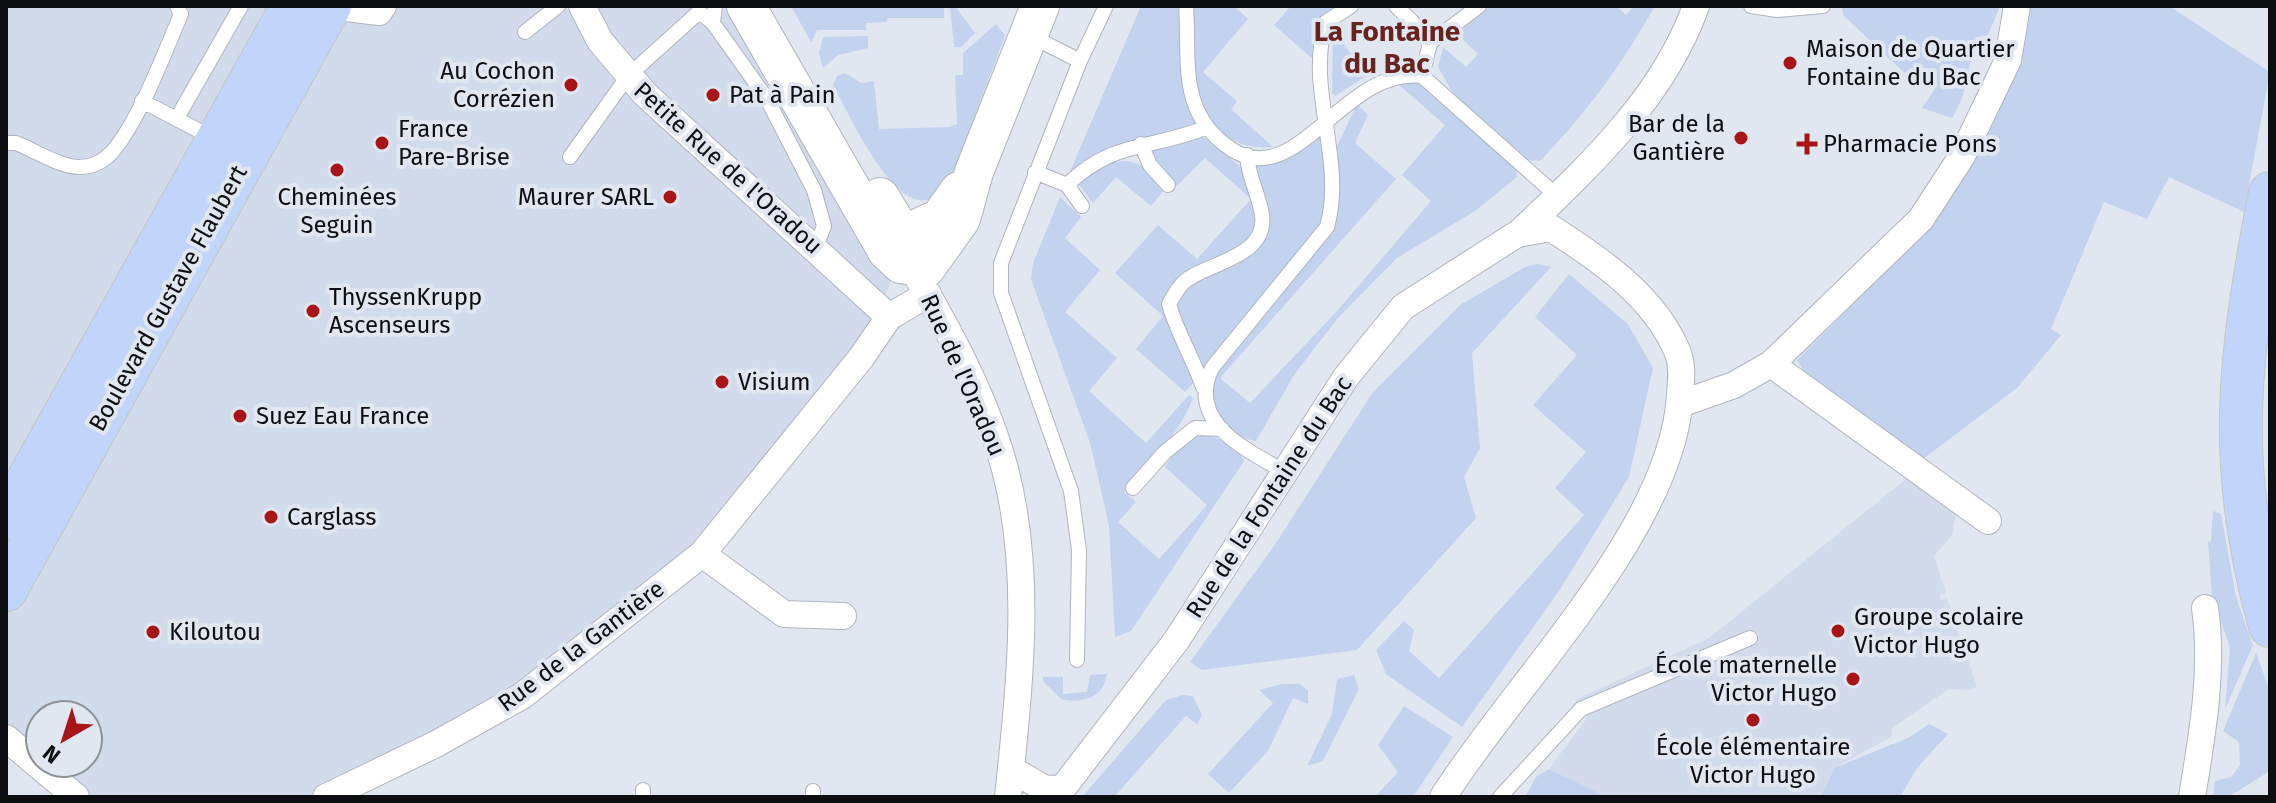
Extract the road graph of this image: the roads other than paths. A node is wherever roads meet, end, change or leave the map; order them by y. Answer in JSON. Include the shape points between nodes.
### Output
{"nodes":[{"id":1,"x":177,"y":6,"type":"edge"},
{"id":2,"x":241,"y":6,"type":"edge"},
{"id":3,"x":292,"y":6,"type":"edge"},
{"id":4,"x":330,"y":6,"type":"edge"},
{"id":5,"x":383,"y":6,"type":"edge"},
{"id":6,"x":558,"y":6,"type":"edge"},
{"id":7,"x":582,"y":6,"type":"edge"},
{"id":8,"x":715,"y":6,"type":"edge"},
{"id":9,"x":757,"y":6,"type":"edge"},
{"id":10,"x":771,"y":6,"type":"edge"},
{"id":11,"x":1106,"y":6,"type":"edge"},
{"id":12,"x":1186,"y":6,"type":"edge"},
{"id":13,"x":1351,"y":6,"type":"edge"},
{"id":14,"x":1396,"y":6,"type":"edge"},
{"id":15,"x":1479,"y":6,"type":"edge"},
{"id":16,"x":1696,"y":6,"type":"edge"},
{"id":17,"x":1751,"y":6,"type":"edge"},
{"id":18,"x":1823,"y":6,"type":"edge"},
{"id":19,"x":2017,"y":6,"type":"edge"},
{"id":20,"x":730,"y":15,"type":"edge"},
{"id":21,"x":1034,"y":20,"type":"edge"},
{"id":22,"x":525,"y":32,"type":"dead end"},
{"id":23,"x":1430,"y":43,"type":"junction"},
{"id":24,"x":1080,"y":61,"type":"junction"},
{"id":25,"x":628,"y":76,"type":"junction"},
{"id":26,"x":1422,"y":76,"type":"junction"},
{"id":27,"x":142,"y":101,"type":"junction"},
{"id":28,"x":177,"y":118,"type":"junction"},
{"id":29,"x":1324,"y":123,"type":"junction"},
{"id":30,"x":1207,"y":127,"type":"junction"},
{"id":31,"x":219,"y":141,"type":"junction"},
{"id":32,"x":6,"y":143,"type":"edge"},
{"id":33,"x":1141,"y":144,"type":"junction"},
{"id":34,"x":1247,"y":155,"type":"junction"},
{"id":35,"x":570,"y":157,"type":"dead end"},
{"id":36,"x":1035,"y":172,"type":"junction"},
{"id":37,"x":1067,"y":185,"type":"junction"},
{"id":38,"x":1168,"y":185,"type":"dead end"},
{"id":39,"x":2270,"y":193,"type":"edge"},
{"id":40,"x":1557,"y":196,"type":"junction"},
{"id":41,"x":1082,"y":206,"type":"dead end"},
{"id":42,"x":1517,"y":234,"type":"junction"},
{"id":43,"x":816,"y":247,"type":"junction"},
{"id":44,"x":914,"y":266,"type":"junction"},
{"id":45,"x":889,"y":317,"type":"junction"},
{"id":46,"x":1771,"y":364,"type":"junction"},
{"id":47,"x":2270,"y":367,"type":"edge"},
{"id":48,"x":1203,"y":387,"type":"junction"},
{"id":49,"x":1680,"y":404,"type":"junction"},
{"id":50,"x":1222,"y":429,"type":"junction"},
{"id":51,"x":1285,"y":472,"type":"junction"},
{"id":52,"x":2270,"y":477,"type":"edge"},
{"id":53,"x":1133,"y":488,"type":"dead end"},
{"id":54,"x":6,"y":519,"type":"edge"},
{"id":55,"x":1988,"y":521,"type":"dead end"},
{"id":56,"x":702,"y":554,"type":"junction"},
{"id":57,"x":6,"y":590,"type":"edge"},
{"id":58,"x":2205,"y":608,"type":"dead end"},
{"id":59,"x":843,"y":616,"type":"dead end"},
{"id":60,"x":2270,"y":626,"type":"edge"},
{"id":61,"x":1750,"y":638,"type":"dead end"},
{"id":62,"x":1077,"y":660,"type":"dead end"},
{"id":63,"x":6,"y":738,"type":"edge"},
{"id":64,"x":1011,"y":769,"type":"junction"},
{"id":65,"x":1060,"y":793,"type":"edge"},
{"id":66,"x":1449,"y":796,"type":"edge"},
{"id":67,"x":76,"y":797,"type":"edge"},
{"id":68,"x":326,"y":797,"type":"edge"},
{"id":69,"x":1008,"y":797,"type":"edge"},
{"id":70,"x":1500,"y":797,"type":"edge"},
{"id":71,"x":2192,"y":797,"type":"edge"}],
"edges":[{"from":1,"to":27,"type":"lane","via":[[181,14]]},
{"from":2,"to":28,"type":"lane"},
{"from":3,"to":31,"type":"main road","name":"Boulevard Gustave Flaubert"},
{"from":4,"to":5,"type":"street","via":[[379,12]]},
{"from":4,"to":57,"type":"main road","name":"Boulevard Gustave Flaubert"},
{"from":6,"to":22,"type":"lane"},
{"from":7,"to":25,"type":"street","name":"Petite Rue de l'Oradou","via":[[600,41]]},
{"from":8,"to":20,"type":"lane"},
{"from":9,"to":44,"type":"lane","via":[[866,198]]},
{"from":10,"to":44,"type":"main road","name":"Rue de l'Oradou"},
{"from":11,"to":24,"type":"lane"},
{"from":12,"to":30,"type":"lane","via":[[1189,87]]},
{"from":13,"to":29,"type":"lane","via":[[1326,22],[1319,46]]},
{"from":14,"to":23,"type":"lane"},
{"from":15,"to":23,"type":"lane"},
{"from":16,"to":40,"type":"street","name":"Rue de la Fontaine du Bac","via":[[1685,37],[1651,92]]},
{"from":17,"to":18,"type":"lane"},
{"from":19,"to":46,"type":"street","via":[[2008,60],[1962,156],[1921,219]]},
{"from":20,"to":25,"type":"lane","via":[[699,12]]},
{"from":20,"to":43,"type":"lane","via":[[814,190],[824,226]]},
{"from":20,"to":44,"type":"main road","name":"Rue de l'Oradou","via":[[887,251],[901,264]]},
{"from":21,"to":24,"type":"lane"},
{"from":21,"to":44,"type":"main road","via":[[973,173],[961,219],[936,259],[926,268]]},
{"from":23,"to":26,"type":"lane"},
{"from":24,"to":36,"type":"lane"},
{"from":25,"to":35,"type":"lane"},
{"from":25,"to":43,"type":"street","name":"Petite Rue de l'Oradou"},
{"from":26,"to":29,"type":"lane","via":[[1388,79],[1356,95]]},
{"from":26,"to":40,"type":"lane"},
{"from":27,"to":28,"type":"lane"},
{"from":27,"to":32,"type":"lane","via":[[112,152],[95,165],[76,167]]},
{"from":28,"to":31,"type":"lane"},
{"from":29,"to":34,"type":"lane","via":[[1287,154],[1262,159]]},
{"from":29,"to":48,"type":"lane","via":[[1331,147],[1334,204],[1327,227],[1212,368]]},
{"from":30,"to":33,"type":"lane"},
{"from":30,"to":34,"type":"lane","via":[[1226,146]]},
{"from":31,"to":54,"type":"main road","name":"Boulevard Gustave Flaubert"},
{"from":33,"to":37,"type":"lane","via":[[1108,154]]},
{"from":33,"to":38,"type":"lane","via":[[1150,165]]},
{"from":34,"to":48,"type":"lane","via":[[1248,176],[1263,218],[1254,240],[1242,253],[1184,282],[1169,304]]},
{"from":36,"to":37,"type":"lane"},
{"from":36,"to":62,"type":"lane","via":[[1001,263],[1001,293],[1071,491],[1079,550]]},
{"from":37,"to":41,"type":"lane"},
{"from":39,"to":60,"type":"main road","via":[[2246,326],[2239,413],[2245,515]]},
{"from":40,"to":42,"type":"street","name":"Rue de la Fontaine du Bac"},
{"from":42,"to":49,"type":"street","name":"Rue de la Fontaine du Bac","via":[[1551,228],[1590,253],[1658,314],[1679,356]]},
{"from":42,"to":51,"type":"street","name":"Rue de la Fontaine du Bac","via":[[1403,307],[1346,377]]},
{"from":43,"to":45,"type":"street","name":"Petite Rue de l'Oradou"},
{"from":44,"to":45,"type":"street"},
{"from":44,"to":64,"type":"street","name":"Rue de l'Oradou","via":[[981,403],[1005,468],[1016,522],[1021,625]]},
{"from":45,"to":56,"type":"street","name":"Rue de la Gantière"},
{"from":46,"to":49,"type":"street","via":[[1734,385]]},
{"from":46,"to":55,"type":"street"},
{"from":47,"to":52,"type":"main road"},
{"from":48,"to":50,"type":"lane","via":[[1209,415]]},
{"from":49,"to":66,"type":"street","name":"Rue de la Fontaine du Bac","via":[[1659,482],[1628,538]]},
{"from":50,"to":51,"type":"lane"},
{"from":50,"to":53,"type":"lane","via":[[1195,428]]},
{"from":51,"to":65,"type":"street","name":"Rue de la Fontaine du Bac","via":[[1176,641]]},
{"from":56,"to":59,"type":"street","via":[[784,614]]},
{"from":56,"to":68,"type":"street","name":"Rue de la Gantière","via":[[522,696]]},
{"from":58,"to":71,"type":"street","via":[[2209,634],[2203,728]]},
{"from":61,"to":70,"type":"lane","via":[[1581,709]]},
{"from":63,"to":67,"type":"street"},
{"from":64,"to":65,"type":"street"},
{"from":64,"to":69,"type":"street","name":"Rue de l'Oradou"}]}
